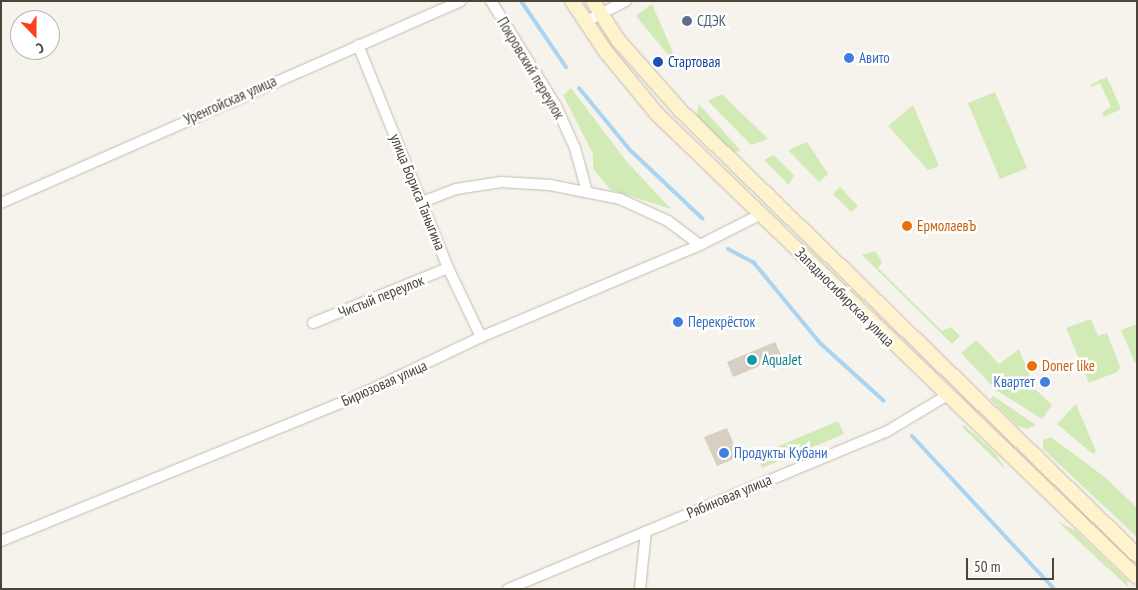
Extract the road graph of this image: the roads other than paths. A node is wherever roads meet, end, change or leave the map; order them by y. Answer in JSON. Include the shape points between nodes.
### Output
{"nodes":[{"id":1,"x":461,"y":1,"type":"edge"},
{"id":2,"x":491,"y":1,"type":"edge"},
{"id":3,"x":572,"y":1,"type":"edge"},
{"id":4,"x":626,"y":1,"type":"edge"},
{"id":5,"x":597,"y":7,"type":"edge"},
{"id":6,"x":585,"y":22,"type":"junction"},
{"id":7,"x":358,"y":46,"type":"junction"},
{"id":8,"x":587,"y":192,"type":"junction"},
{"id":9,"x":422,"y":202,"type":"junction"},
{"id":10,"x":1,"y":203,"type":"edge"},
{"id":11,"x":761,"y":214,"type":"junction"},
{"id":12,"x":700,"y":245,"type":"junction"},
{"id":13,"x":448,"y":268,"type":"junction"},
{"id":14,"x":313,"y":323,"type":"dead end"},
{"id":15,"x":481,"y":337,"type":"junction"},
{"id":16,"x":946,"y":396,"type":"junction"},
{"id":17,"x":646,"y":531,"type":"junction"},
{"id":18,"x":1,"y":541,"type":"edge"},
{"id":19,"x":1137,"y":555,"type":"edge"},
{"id":20,"x":1137,"y":577,"type":"edge"},
{"id":21,"x":508,"y":589,"type":"edge"},
{"id":22,"x":640,"y":589,"type":"edge"}],
"edges":[{"from":1,"to":7,"type":"street","name":"Уренгойская улица"},
{"from":2,"to":8,"type":"street","name":"Покровский переулок","via":[[556,106],[575,148]]},
{"from":3,"to":6,"type":"main road","name":"Западносибирская улица"},
{"from":4,"to":5,"type":"street"},
{"from":5,"to":6,"type":"street"},
{"from":5,"to":19,"type":"main road","name":"Западносибирская улица","via":[[618,40],[681,110]]},
{"from":6,"to":11,"type":"main road","name":"Западносибирская улица","via":[[658,114]]},
{"from":7,"to":9,"type":"street","name":"улица Бориса Таныгина"},
{"from":7,"to":10,"type":"street","name":"Уренгойская улица"},
{"from":8,"to":9,"type":"street","via":[[501,182],[456,189]]},
{"from":8,"to":12,"type":"street","via":[[620,200],[668,221]]},
{"from":9,"to":13,"type":"street","name":"улица Бориса Таныгина"},
{"from":11,"to":12,"type":"street","name":"Бирюзовая улица"},
{"from":11,"to":16,"type":"main road","name":"Западносибирская улица"},
{"from":12,"to":15,"type":"street","name":"Бирюзовая улица"},
{"from":13,"to":14,"type":"street","name":"Чистый переулок"},
{"from":13,"to":15,"type":"street","name":"улица Бориса Таныгина"},
{"from":15,"to":18,"type":"street","name":"Бирюзовая улица","via":[[353,398]]},
{"from":16,"to":17,"type":"street","name":"Рябиновая улица","via":[[886,432]]},
{"from":16,"to":20,"type":"main road","name":"Западносибирская улица"},
{"from":17,"to":21,"type":"street","name":"Рябиновая улица"},
{"from":17,"to":22,"type":"street"}]}
